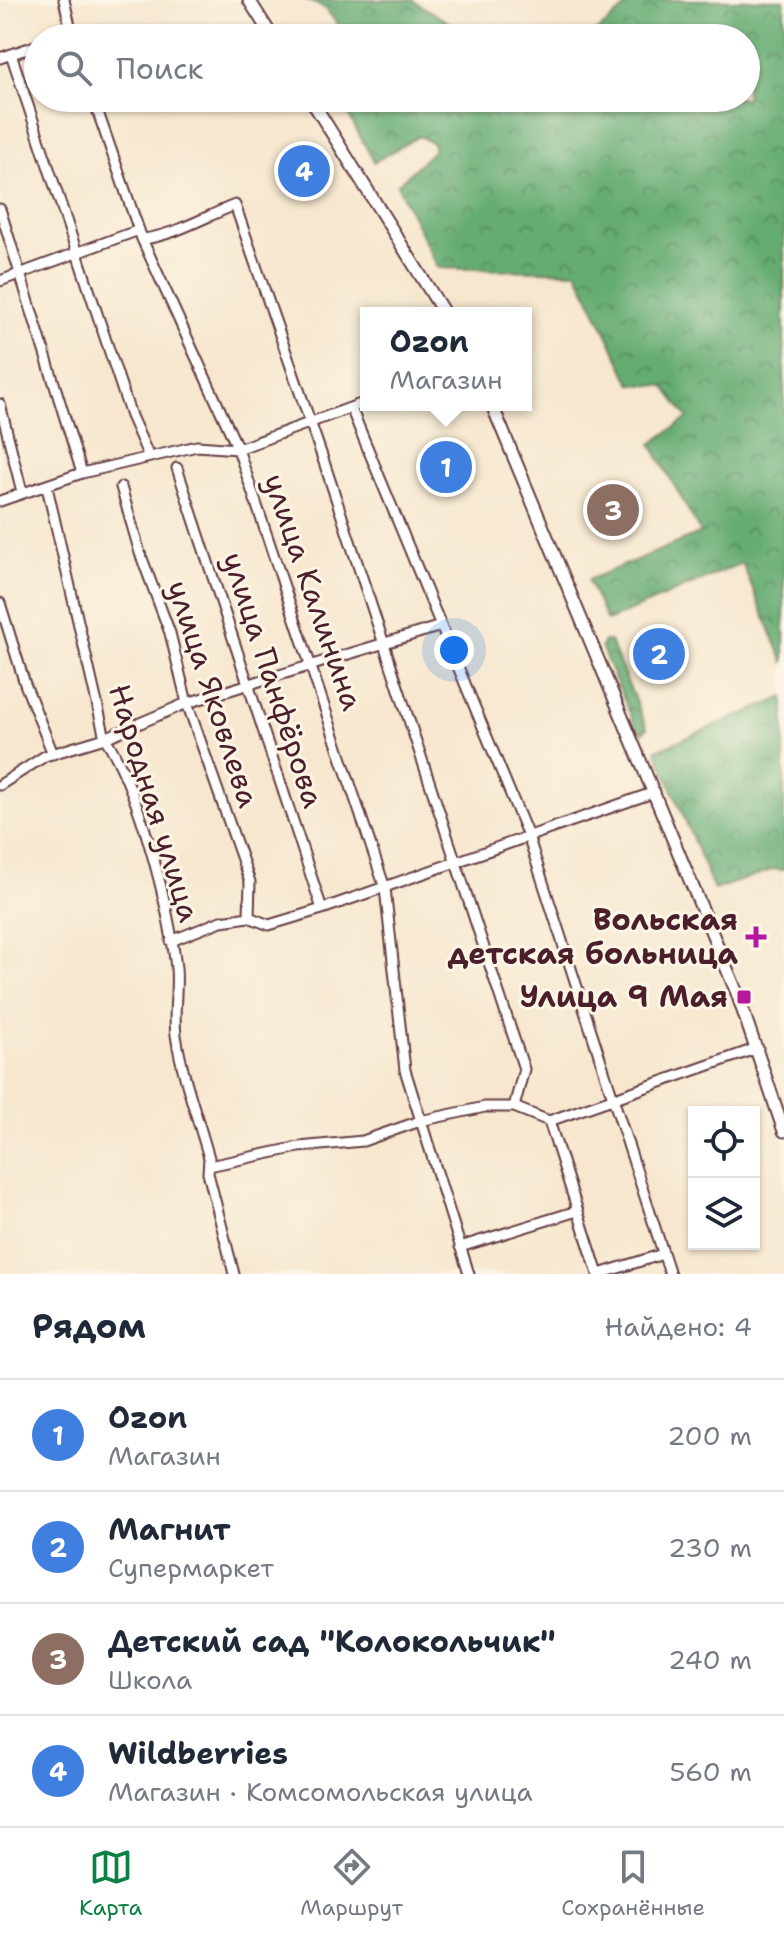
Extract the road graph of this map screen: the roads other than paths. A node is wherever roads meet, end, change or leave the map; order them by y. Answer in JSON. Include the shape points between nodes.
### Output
{"nodes":[{"id":1,"x":64,"y":0,"type":"edge"},
{"id":2,"x":249,"y":0,"type":"edge"},
{"id":3,"x":69,"y":24,"type":"edge"},
{"id":4,"x":264,"y":24,"type":"edge"},
{"id":5,"x":24,"y":50,"type":"edge"},
{"id":6,"x":11,"y":54,"type":"junction"},
{"id":7,"x":0,"y":58,"type":"edge"},
{"id":8,"x":24,"y":92,"type":"edge"},
{"id":9,"x":31,"y":112,"type":"edge"},
{"id":10,"x":98,"y":112,"type":"edge"},
{"id":11,"x":319,"y":112,"type":"edge"},
{"id":12,"x":0,"y":209,"type":"edge"},
{"id":13,"x":140,"y":235,"type":"junction"},
{"id":14,"x":79,"y":252,"type":"junction"},
{"id":15,"x":23,"y":274,"type":"junction"},
{"id":16,"x":0,"y":281,"type":"edge"},
{"id":17,"x":440,"y":307,"type":"edge"},
{"id":18,"x":0,"y":404,"type":"edge"},
{"id":19,"x":360,"y":404,"type":"edge"},
{"id":20,"x":351,"y":408,"type":"junction"},
{"id":21,"x":495,"y":411,"type":"edge"},
{"id":22,"x":309,"y":423,"type":"junction"},
{"id":23,"x":238,"y":449,"type":"junction"},
{"id":24,"x":149,"y":457,"type":"junction"},
{"id":25,"x":177,"y":468,"type":"dead end"},
{"id":26,"x":82,"y":473,"type":"junction"},
{"id":27,"x":47,"y":487,"type":"junction"},
{"id":28,"x":121,"y":487,"type":"dead end"},
{"id":29,"x":22,"y":492,"type":"junction"},
{"id":30,"x":0,"y":501,"type":"edge"},
{"id":31,"x":0,"y":603,"type":"edge"},
{"id":32,"x":441,"y":626,"type":"junction"},
{"id":33,"x":382,"y":642,"type":"junction"},
{"id":34,"x":312,"y":663,"type":"junction"},
{"id":35,"x":250,"y":685,"type":"junction"},
{"id":36,"x":187,"y":703,"type":"junction"},
{"id":37,"x":105,"y":738,"type":"junction"},
{"id":38,"x":53,"y":754,"type":"junction"},
{"id":39,"x":0,"y":785,"type":"edge"},
{"id":40,"x":655,"y":792,"type":"junction"},
{"id":41,"x":528,"y":836,"type":"junction"},
{"id":42,"x":454,"y":860,"type":"junction"},
{"id":43,"x":385,"y":888,"type":"junction"},
{"id":44,"x":322,"y":909,"type":"junction"},
{"id":45,"x":249,"y":917,"type":"junction"},
{"id":46,"x":171,"y":941,"type":"junction"},
{"id":47,"x":758,"y":1048,"type":"junction"},
{"id":48,"x":614,"y":1098,"type":"junction"},
{"id":49,"x":514,"y":1107,"type":"junction"},
{"id":50,"x":420,"y":1121,"type":"junction"},
{"id":51,"x":549,"y":1121,"type":"junction"},
{"id":52,"x":784,"y":1131,"type":"edge"},
{"id":53,"x":209,"y":1166,"type":"junction"},
{"id":54,"x":577,"y":1211,"type":"junction"},
{"id":55,"x":460,"y":1247,"type":"junction"},
{"id":56,"x":663,"y":1254,"type":"junction"},
{"id":57,"x":234,"y":1274,"type":"edge"},
{"id":58,"x":469,"y":1274,"type":"edge"},
{"id":59,"x":599,"y":1274,"type":"edge"},
{"id":60,"x":670,"y":1274,"type":"edge"}],
"edges":[{"from":1,"to":3,"type":"street"},
{"from":2,"to":4,"type":"main road"},
{"from":5,"to":6,"type":"street"},
{"from":6,"to":7,"type":"street"},
{"from":6,"to":8,"type":"street"},
{"from":9,"to":14,"type":"street"},
{"from":10,"to":13,"type":"street","name":"улица Калинина"},
{"from":11,"to":17,"type":"main road"},
{"from":12,"to":15,"type":"street"},
{"from":13,"to":14,"type":"street"},
{"from":13,"to":22,"type":"street","via":[[165,237],[176,227],[235,205]]},
{"from":13,"to":23,"type":"street","name":"улица Калинина"},
{"from":14,"to":15,"type":"street"},
{"from":14,"to":24,"type":"street"},
{"from":15,"to":16,"type":"street"},
{"from":15,"to":26,"type":"street"},
{"from":18,"to":29,"type":"street"},
{"from":19,"to":20,"type":"street"},
{"from":20,"to":22,"type":"street"},
{"from":20,"to":32,"type":"street"},
{"from":21,"to":40,"type":"main road"},
{"from":22,"to":23,"type":"street"},
{"from":22,"to":33,"type":"street"},
{"from":23,"to":24,"type":"street","via":[[197,446]]},
{"from":23,"to":34,"type":"street","name":"улица Калинина"},
{"from":24,"to":26,"type":"street"},
{"from":25,"to":35,"type":"street","name":"улица Панфёрова"},
{"from":26,"to":27,"type":"street"},
{"from":27,"to":29,"type":"street"},
{"from":27,"to":37,"type":"street","name":"Народная улица"},
{"from":28,"to":36,"type":"street","name":"улица Яковлева","via":[[170,633]]},
{"from":29,"to":30,"type":"street"},
{"from":31,"to":38,"type":"street"},
{"from":32,"to":33,"type":"street"},
{"from":32,"to":41,"type":"street"},
{"from":33,"to":34,"type":"street"},
{"from":33,"to":42,"type":"street"},
{"from":34,"to":35,"type":"street"},
{"from":34,"to":43,"type":"street","name":"улица Калинина"},
{"from":35,"to":36,"type":"street"},
{"from":35,"to":44,"type":"street","name":"улица Панфёрова"},
{"from":36,"to":37,"type":"street"},
{"from":36,"to":45,"type":"street","name":"улица Яковлева","via":[[250,882]]},
{"from":37,"to":38,"type":"street"},
{"from":37,"to":46,"type":"street","name":"Народная улица","via":[[123,765]]},
{"from":38,"to":39,"type":"street"},
{"from":40,"to":41,"type":"street"},
{"from":40,"to":47,"type":"main road"},
{"from":41,"to":42,"type":"street"},
{"from":41,"to":48,"type":"street"},
{"from":42,"to":43,"type":"street"},
{"from":42,"to":49,"type":"street","via":[[524,1069]]},
{"from":43,"to":44,"type":"street"},
{"from":43,"to":50,"type":"street","name":"улица Калинина","via":[[400,1040]]},
{"from":44,"to":45,"type":"street","via":[[269,925]]},
{"from":45,"to":46,"type":"street","via":[[221,921]]},
{"from":46,"to":53,"type":"street","name":"Народная улица","via":[[176,1039]]},
{"from":47,"to":48,"type":"street"},
{"from":47,"to":52,"type":"main road"},
{"from":48,"to":51,"type":"street"},
{"from":48,"to":56,"type":"street"},
{"from":49,"to":50,"type":"street","via":[[485,1107]]},
{"from":49,"to":51,"type":"street"},
{"from":50,"to":53,"type":"street","via":[[363,1141],[299,1147]]},
{"from":50,"to":55,"type":"street","name":"улица Калинина"},
{"from":51,"to":54,"type":"street"},
{"from":53,"to":57,"type":"street","name":"Народная улица"},
{"from":54,"to":55,"type":"street"},
{"from":54,"to":59,"type":"street"},
{"from":55,"to":58,"type":"street","name":"улица Калинина"},
{"from":56,"to":59,"type":"street"},
{"from":56,"to":60,"type":"street"}]}
